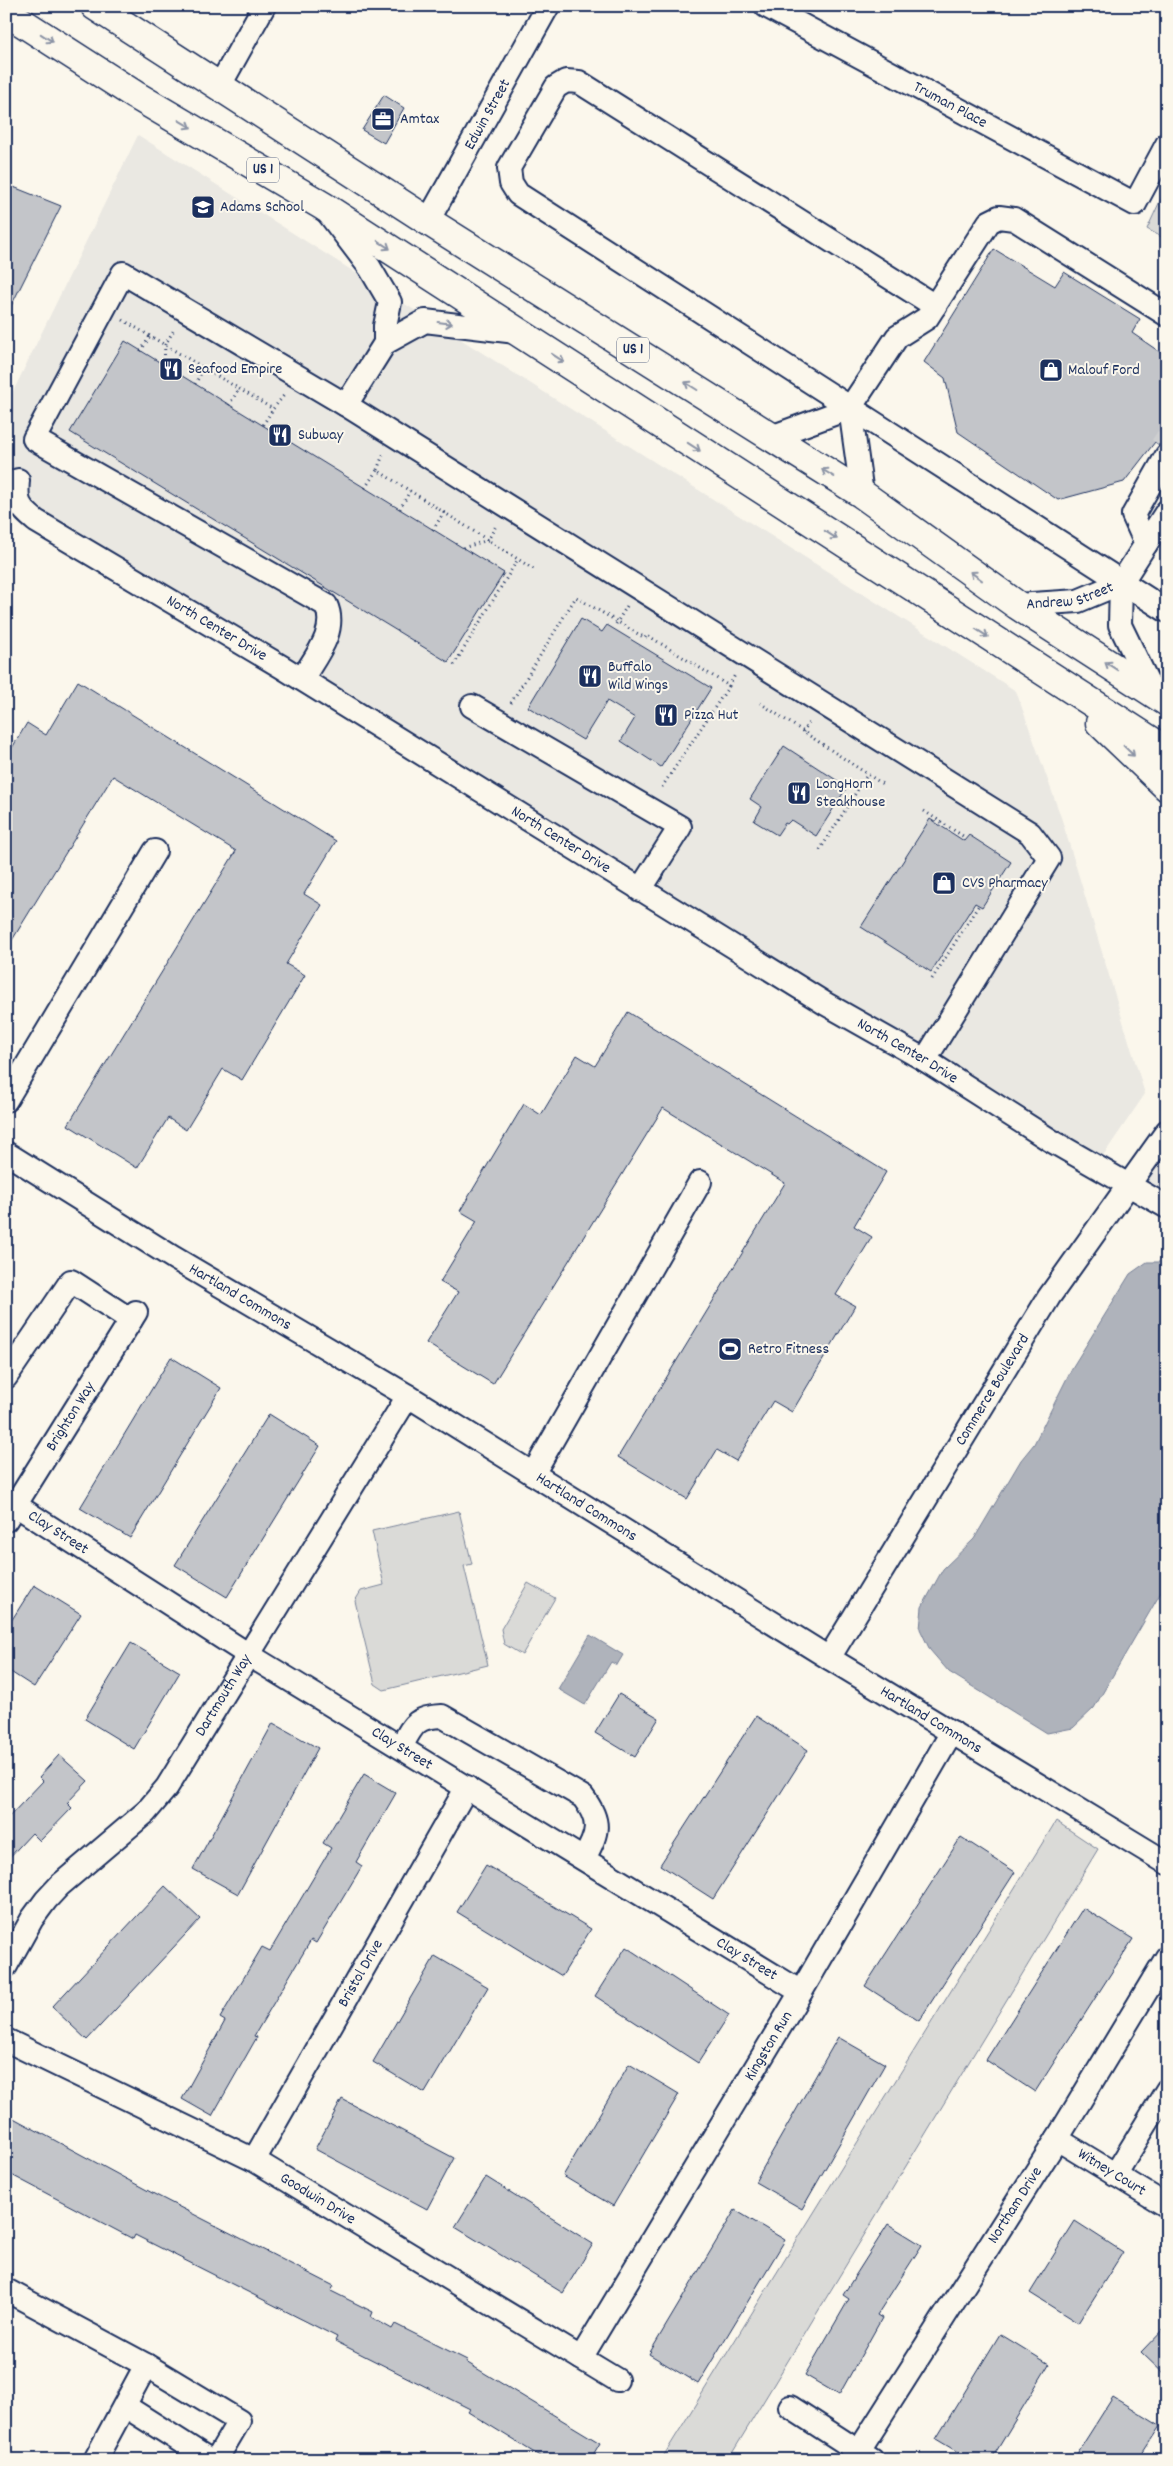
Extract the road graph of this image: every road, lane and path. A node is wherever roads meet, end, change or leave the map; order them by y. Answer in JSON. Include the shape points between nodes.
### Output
{"nodes":[{"id":1,"x":264,"y":6,"type":"edge"},
{"id":2,"x":548,"y":6,"type":"edge"},
{"id":3,"x":766,"y":6,"type":"edge"},
{"id":4,"x":97,"y":7,"type":"edge"},
{"id":5,"x":6,"y":12,"type":"edge"},
{"id":6,"x":219,"y":87,"type":"junction"},
{"id":7,"x":1167,"y":144,"type":"edge"},
{"id":8,"x":323,"y":206,"type":"junction"},
{"id":9,"x":428,"y":221,"type":"junction"},
{"id":10,"x":935,"y":306,"type":"junction"},
{"id":11,"x":1167,"y":315,"type":"edge"},
{"id":12,"x":122,"y":320,"type":"dead end"},
{"id":13,"x":517,"y":332,"type":"junction"},
{"id":14,"x":150,"y":336,"type":"junction"},
{"id":15,"x":385,"y":343,"type":"junction"},
{"id":16,"x":165,"y":345,"type":"junction"},
{"id":17,"x":141,"y":351,"type":"dead end"},
{"id":18,"x":164,"y":365,"type":"dead end"},
{"id":19,"x":204,"y":368,"type":"junction"},
{"id":20,"x":195,"y":384,"type":"dead end"},
{"id":21,"x":239,"y":389,"type":"junction"},
{"id":22,"x":292,"y":398,"type":"dead end"},
{"id":23,"x":229,"y":404,"type":"dead end"},
{"id":24,"x":346,"y":405,"type":"junction"},
{"id":25,"x":850,"y":408,"type":"junction"},
{"id":26,"x":273,"y":409,"type":"junction"},
{"id":27,"x":263,"y":425,"type":"dead end"},
{"id":28,"x":771,"y":437,"type":"junction"},
{"id":29,"x":376,"y":450,"type":"dead end"},
{"id":30,"x":1164,"y":451,"type":"tunnel mouth"},
{"id":31,"x":377,"y":470,"type":"junction"},
{"id":32,"x":18,"y":480,"type":"dead end"},
{"id":33,"x":366,"y":488,"type":"dead end"},
{"id":34,"x":410,"y":491,"type":"junction"},
{"id":35,"x":862,"y":494,"type":"junction"},
{"id":36,"x":400,"y":509,"type":"dead end"},
{"id":37,"x":1167,"y":511,"type":"edge"},
{"id":38,"x":444,"y":512,"type":"junction"},
{"id":39,"x":434,"y":530,"type":"dead end"},
{"id":40,"x":488,"y":540,"type":"junction"},
{"id":41,"x":1146,"y":544,"type":"junction"},
{"id":42,"x":463,"y":548,"type":"dead end"},
{"id":43,"x":518,"y":559,"type":"junction"},
{"id":44,"x":535,"y":570,"type":"dead end"},
{"id":45,"x":1121,"y":583,"type":"junction"},
{"id":46,"x":1017,"y":605,"type":"junction"},
{"id":47,"x":1167,"y":611,"type":"edge"},
{"id":48,"x":454,"y":665,"type":"dead end"},
{"id":49,"x":302,"y":679,"type":"junction"},
{"id":50,"x":1056,"y":681,"type":"junction"},
{"id":51,"x":1160,"y":698,"type":"edge"},
{"id":52,"x":760,"y":703,"type":"dead end"},
{"id":53,"x":472,"y":706,"type":"dead end"},
{"id":54,"x":509,"y":707,"type":"dead end"},
{"id":55,"x":1167,"y":751,"type":"edge"},
{"id":56,"x":867,"y":774,"type":"junction"},
{"id":57,"x":884,"y":785,"type":"dead end"},
{"id":58,"x":1167,"y":787,"type":"edge"},
{"id":59,"x":657,"y":795,"type":"dead end"},
{"id":60,"x":924,"y":812,"type":"dead end"},
{"id":61,"x":966,"y":838,"type":"dead end"},
{"id":62,"x":820,"y":850,"type":"dead end"},
{"id":63,"x":155,"y":851,"type":"dead end"},
{"id":64,"x":640,"y":890,"type":"junction"},
{"id":65,"x":979,"y":905,"type":"dead end"},
{"id":66,"x":932,"y":980,"type":"dead end"},
{"id":67,"x":926,"y":1060,"type":"junction"},
{"id":68,"x":6,"y":1100,"type":"edge"},
{"id":69,"x":1167,"y":1131,"type":"edge"},
{"id":70,"x":6,"y":1153,"type":"edge"},
{"id":71,"x":700,"y":1182,"type":"dead end"},
{"id":72,"x":1128,"y":1185,"type":"junction"},
{"id":73,"x":1167,"y":1207,"type":"edge"},
{"id":74,"x":6,"y":1377,"type":"edge"},
{"id":75,"x":408,"y":1396,"type":"junction"},
{"id":76,"x":533,"y":1474,"type":"junction"},
{"id":77,"x":9,"y":1508,"type":"edge"},
{"id":78,"x":249,"y":1655,"type":"junction"},
{"id":79,"x":829,"y":1658,"type":"junction"},
{"id":80,"x":952,"y":1732,"type":"junction"},
{"id":81,"x":401,"y":1747,"type":"junction"},
{"id":82,"x":467,"y":1787,"type":"junction"},
{"id":83,"x":584,"y":1858,"type":"junction"},
{"id":84,"x":1167,"y":1863,"type":"edge"},
{"id":85,"x":1167,"y":1957,"type":"edge"},
{"id":86,"x":6,"y":1966,"type":"edge"},
{"id":87,"x":801,"y":1992,"type":"junction"},
{"id":88,"x":6,"y":2040,"type":"edge"},
{"id":89,"x":1167,"y":2090,"type":"edge"},
{"id":90,"x":1057,"y":2139,"type":"junction"},
{"id":91,"x":254,"y":2160,"type":"junction"},
{"id":92,"x":1115,"y":2175,"type":"junction"},
{"id":93,"x":1167,"y":2206,"type":"edge"},
{"id":94,"x":6,"y":2290,"type":"edge"},
{"id":95,"x":581,"y":2358,"type":"junction"},
{"id":96,"x":146,"y":2365,"type":"junction"},
{"id":97,"x":617,"y":2380,"type":"dead end"},
{"id":98,"x":125,"y":2406,"type":"junction"},
{"id":99,"x":790,"y":2407,"type":"dead end"},
{"id":100,"x":866,"y":2456,"type":"edge"},
{"id":101,"x":95,"y":2460,"type":"edge"},
{"id":102,"x":210,"y":2460,"type":"edge"},
{"id":103,"x":216,"y":2460,"type":"edge"}],
"edges":[{"from":1,"to":6,"type":"street"},
{"from":2,"to":9,"type":"street","name":"Edwin Street"},
{"from":3,"to":7,"type":"street","name":"Truman Place","via":[[1134,204]]},
{"from":4,"to":6,"type":"highway","number":"US 1"},
{"from":5,"to":8,"type":"highway","number":"US 1","one_way":true,"via":[[135,95]]},
{"from":6,"to":9,"type":"highway","number":"US 1"},
{"from":8,"to":13,"type":"highway","number":"US 1","one_way":true},
{"from":8,"to":15,"type":"street","via":[[370,268],[390,302]]},
{"from":28,"to":9,"type":"highway","number":"US 1","one_way":true},
{"from":10,"to":11,"type":"street","via":[[989,222],[999,217],[1014,219]]},
{"from":10,"to":25,"type":"street","via":[[927,318],[897,337]]},
{"from":10,"to":25,"type":"street","via":[[579,82],[566,81],[556,87],[509,168],[510,183],[518,194]]},
{"from":12,"to":14,"type":"path"},
{"from":15,"to":13,"type":"street","one_way":true,"via":[[425,321]]},
{"from":13,"to":50,"type":"highway","number":"US 1","one_way":true},
{"from":14,"to":16,"type":"path"},
{"from":14,"to":17,"type":"path"},
{"from":15,"to":24,"type":"street"},
{"from":16,"to":18,"type":"path"},
{"from":16,"to":19,"type":"path"},
{"from":19,"to":20,"type":"path"},
{"from":19,"to":21,"type":"path"},
{"from":21,"to":23,"type":"path"},
{"from":21,"to":26,"type":"path"},
{"from":22,"to":26,"type":"path","via":[[283,393]]},
{"from":24,"to":49,"type":"street","via":[[123,273],[34,438],[326,605],[331,616],[330,629]]},
{"from":24,"to":67,"type":"street","via":[[1030,833],[1049,858]]},
{"from":25,"to":28,"type":"street"},
{"from":25,"to":35,"type":"street"},
{"from":25,"to":45,"type":"street"},
{"from":26,"to":27,"type":"path"},
{"from":35,"to":28,"type":"highway","number":"US 1","one_way":true},
{"from":29,"to":31,"type":"path","via":[[384,456]]},
{"from":30,"to":41,"type":"street","via":[[1133,515]]},
{"from":31,"to":33,"type":"path"},
{"from":31,"to":34,"type":"path"},
{"from":32,"to":49,"type":"street","name":"North Center Drive","via":[[16,498],[36,521]]},
{"from":34,"to":36,"type":"path"},
{"from":34,"to":38,"type":"path"},
{"from":46,"to":35,"type":"highway","number":"US 1","one_way":true},
{"from":37,"to":41,"type":"street","name":"Andrew Street"},
{"from":38,"to":39,"type":"path"},
{"from":38,"to":40,"type":"path"},
{"from":40,"to":42,"type":"path"},
{"from":40,"to":43,"type":"path"},
{"from":41,"to":45,"type":"street","name":"Andrew Street"},
{"from":43,"to":44,"type":"path"},
{"from":43,"to":48,"type":"path"},
{"from":45,"to":46,"type":"street","name":"Andrew Street","via":[[1078,601]]},
{"from":45,"to":47,"type":"street"},
{"from":45,"to":51,"type":"street","name":"Andrew Street","via":[[1120,625]]},
{"from":51,"to":46,"type":"highway","number":"US 1","one_way":true},
{"from":49,"to":64,"type":"street","name":"North Center Drive"},
{"from":50,"to":55,"type":"highway","number":"US 1"},
{"from":50,"to":58,"type":"highway","one_way":true},
{"from":52,"to":56,"type":"path"},
{"from":53,"to":64,"type":"street","via":[[680,827]]},
{"from":54,"to":59,"type":"path","via":[[576,597],[645,638],[647,635],[729,686]]},
{"from":56,"to":57,"type":"path"},
{"from":56,"to":62,"type":"path"},
{"from":60,"to":61,"type":"path"},
{"from":63,"to":68,"type":"street"},
{"from":64,"to":67,"type":"street","name":"North Center Drive","via":[[826,1004]]},
{"from":65,"to":66,"type":"path"},
{"from":67,"to":72,"type":"street","name":"North Center Drive","via":[[1050,1140]]},
{"from":69,"to":72,"type":"street","name":"Commerce Boulevard"},
{"from":70,"to":75,"type":"street","name":"Hartland Commons","via":[[174,1258]]},
{"from":71,"to":76,"type":"street"},
{"from":72,"to":73,"type":"street","name":"North Center Drive"},
{"from":72,"to":79,"type":"street","name":"Commerce Boulevard","via":[[1049,1297]]},
{"from":74,"to":77,"type":"street","name":"Brighton Way","via":[[71,1281],[134,1316]]},
{"from":75,"to":76,"type":"street","name":"Hartland Commons"},
{"from":75,"to":78,"type":"street","name":"Dartmouth Way"},
{"from":76,"to":79,"type":"street","name":"Hartland Commons"},
{"from":77,"to":78,"type":"street","name":"Clay Street"},
{"from":78,"to":81,"type":"street","name":"Clay Street"},
{"from":78,"to":86,"type":"street","name":"Dartmouth Way","via":[[166,1787],[146,1812],[46,1900]]},
{"from":79,"to":80,"type":"street","name":"Hartland Commons"},
{"from":80,"to":84,"type":"street","name":"Hartland Commons"},
{"from":80,"to":87,"type":"street","name":"Kingston Run"},
{"from":81,"to":82,"type":"street","name":"Clay Street"},
{"from":81,"to":83,"type":"street","via":[[414,1723],[426,1716],[442,1716],[583,1796],[593,1810],[597,1824],[594,1841]]},
{"from":82,"to":83,"type":"street","name":"Clay Street"},
{"from":82,"to":91,"type":"street","name":"Bristol Drive"},
{"from":83,"to":87,"type":"street","name":"Clay Street"},
{"from":85,"to":90,"type":"street","name":"Northam Drive"},
{"from":87,"to":95,"type":"street","name":"Kingston Run"},
{"from":88,"to":91,"type":"street","name":"Goodwin Drive"},
{"from":89,"to":92,"type":"street"},
{"from":90,"to":92,"type":"street","name":"Witney Court"},
{"from":90,"to":100,"type":"street","name":"Northam Drive"},
{"from":91,"to":95,"type":"street","name":"Goodwin Drive"},
{"from":92,"to":93,"type":"street","name":"Witney Court"},
{"from":94,"to":96,"type":"street"},
{"from":95,"to":97,"type":"street","name":"Goodwin Drive"},
{"from":96,"to":98,"type":"street"},
{"from":96,"to":103,"type":"street","via":[[239,2421]]},
{"from":98,"to":101,"type":"street"},
{"from":98,"to":102,"type":"street"},
{"from":99,"to":100,"type":"street"}]}
